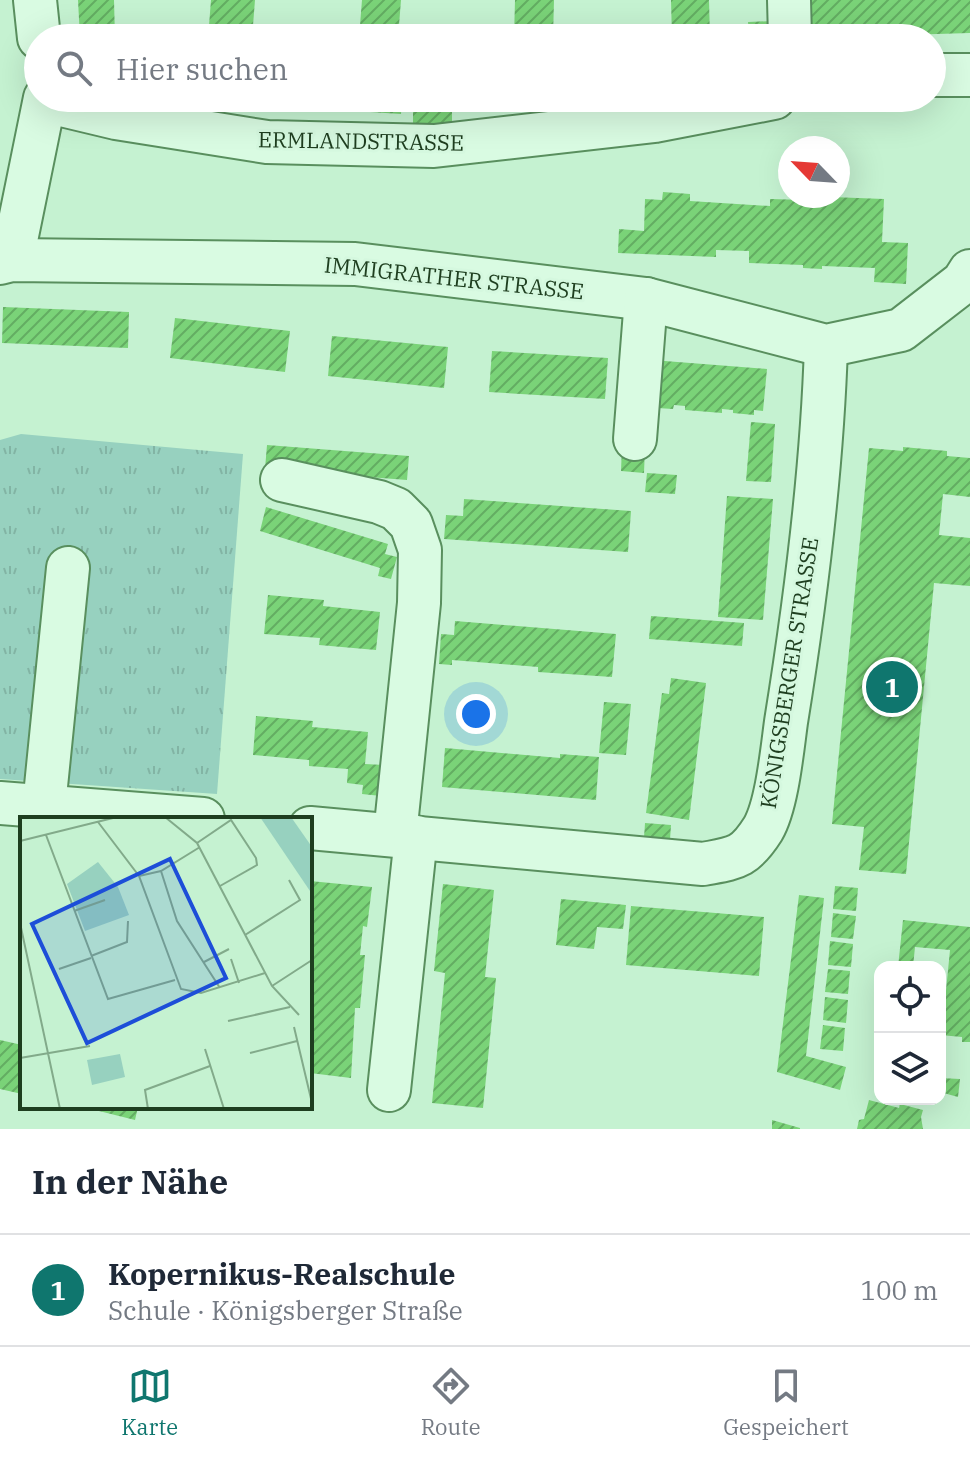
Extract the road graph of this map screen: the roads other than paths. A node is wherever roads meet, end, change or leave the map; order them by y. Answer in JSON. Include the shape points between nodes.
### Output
{"nodes":[{"id":1,"x":35,"y":0,"type":"edge"},
{"id":2,"x":789,"y":0,"type":"edge"},
{"id":3,"x":38,"y":24,"type":"edge"},
{"id":4,"x":790,"y":24,"type":"edge"},
{"id":5,"x":946,"y":75,"type":"edge"},
{"id":6,"x":970,"y":75,"type":"edge"},
{"id":7,"x":42,"y":112,"type":"edge"},
{"id":8,"x":94,"y":112,"type":"edge"},
{"id":9,"x":702,"y":112,"type":"edge"},
{"id":10,"x":6,"y":261,"type":"edge"},
{"id":11,"x":970,"y":271,"type":"edge"},
{"id":12,"x":646,"y":299,"type":"junction"},
{"id":13,"x":826,"y":346,"type":"junction"},
{"id":14,"x":635,"y":439,"type":"dead end"},
{"id":15,"x":282,"y":480,"type":"dead end"},
{"id":16,"x":68,"y":568,"type":"dead end"},
{"id":17,"x":0,"y":803,"type":"edge"},
{"id":18,"x":44,"y":806,"type":"junction"},
{"id":19,"x":179,"y":817,"type":"edge"},
{"id":20,"x":312,"y":828,"type":"edge"},
{"id":21,"x":406,"y":836,"type":"junction"},
{"id":22,"x":389,"y":1090,"type":"dead end"}],
"edges":[{"from":1,"to":3,"type":"street"},
{"from":2,"to":4,"type":"street"},
{"from":5,"to":6,"type":"street"},
{"from":7,"to":10,"type":"street"},
{"from":8,"to":9,"type":"street","name":"ERMLANDSTRASSE","via":[[267,142],[434,146]]},
{"from":10,"to":12,"type":"street","name":"IMMIGRATHER STRASSE","via":[[355,264]]},
{"from":11,"to":13,"type":"street","name":"IMMIGRATHER STRASSE","via":[[901,330]]},
{"from":12,"to":13,"type":"street","name":"IMMIGRATHER STRASSE"},
{"from":12,"to":14,"type":"street"},
{"from":13,"to":21,"type":"street","name":"KÖNIGSBERGER STRASSE","via":[[824,431],[794,671],[776,784],[764,827],[751,844],[739,857],[703,864]]},
{"from":15,"to":21,"type":"street","via":[[379,502],[411,524],[420,550]]},
{"from":16,"to":18,"type":"street"},
{"from":17,"to":18,"type":"street"},
{"from":18,"to":19,"type":"street"},
{"from":20,"to":21,"type":"street","name":"KÖNIGSBERGER STRASSE"},
{"from":21,"to":22,"type":"street"}]}
